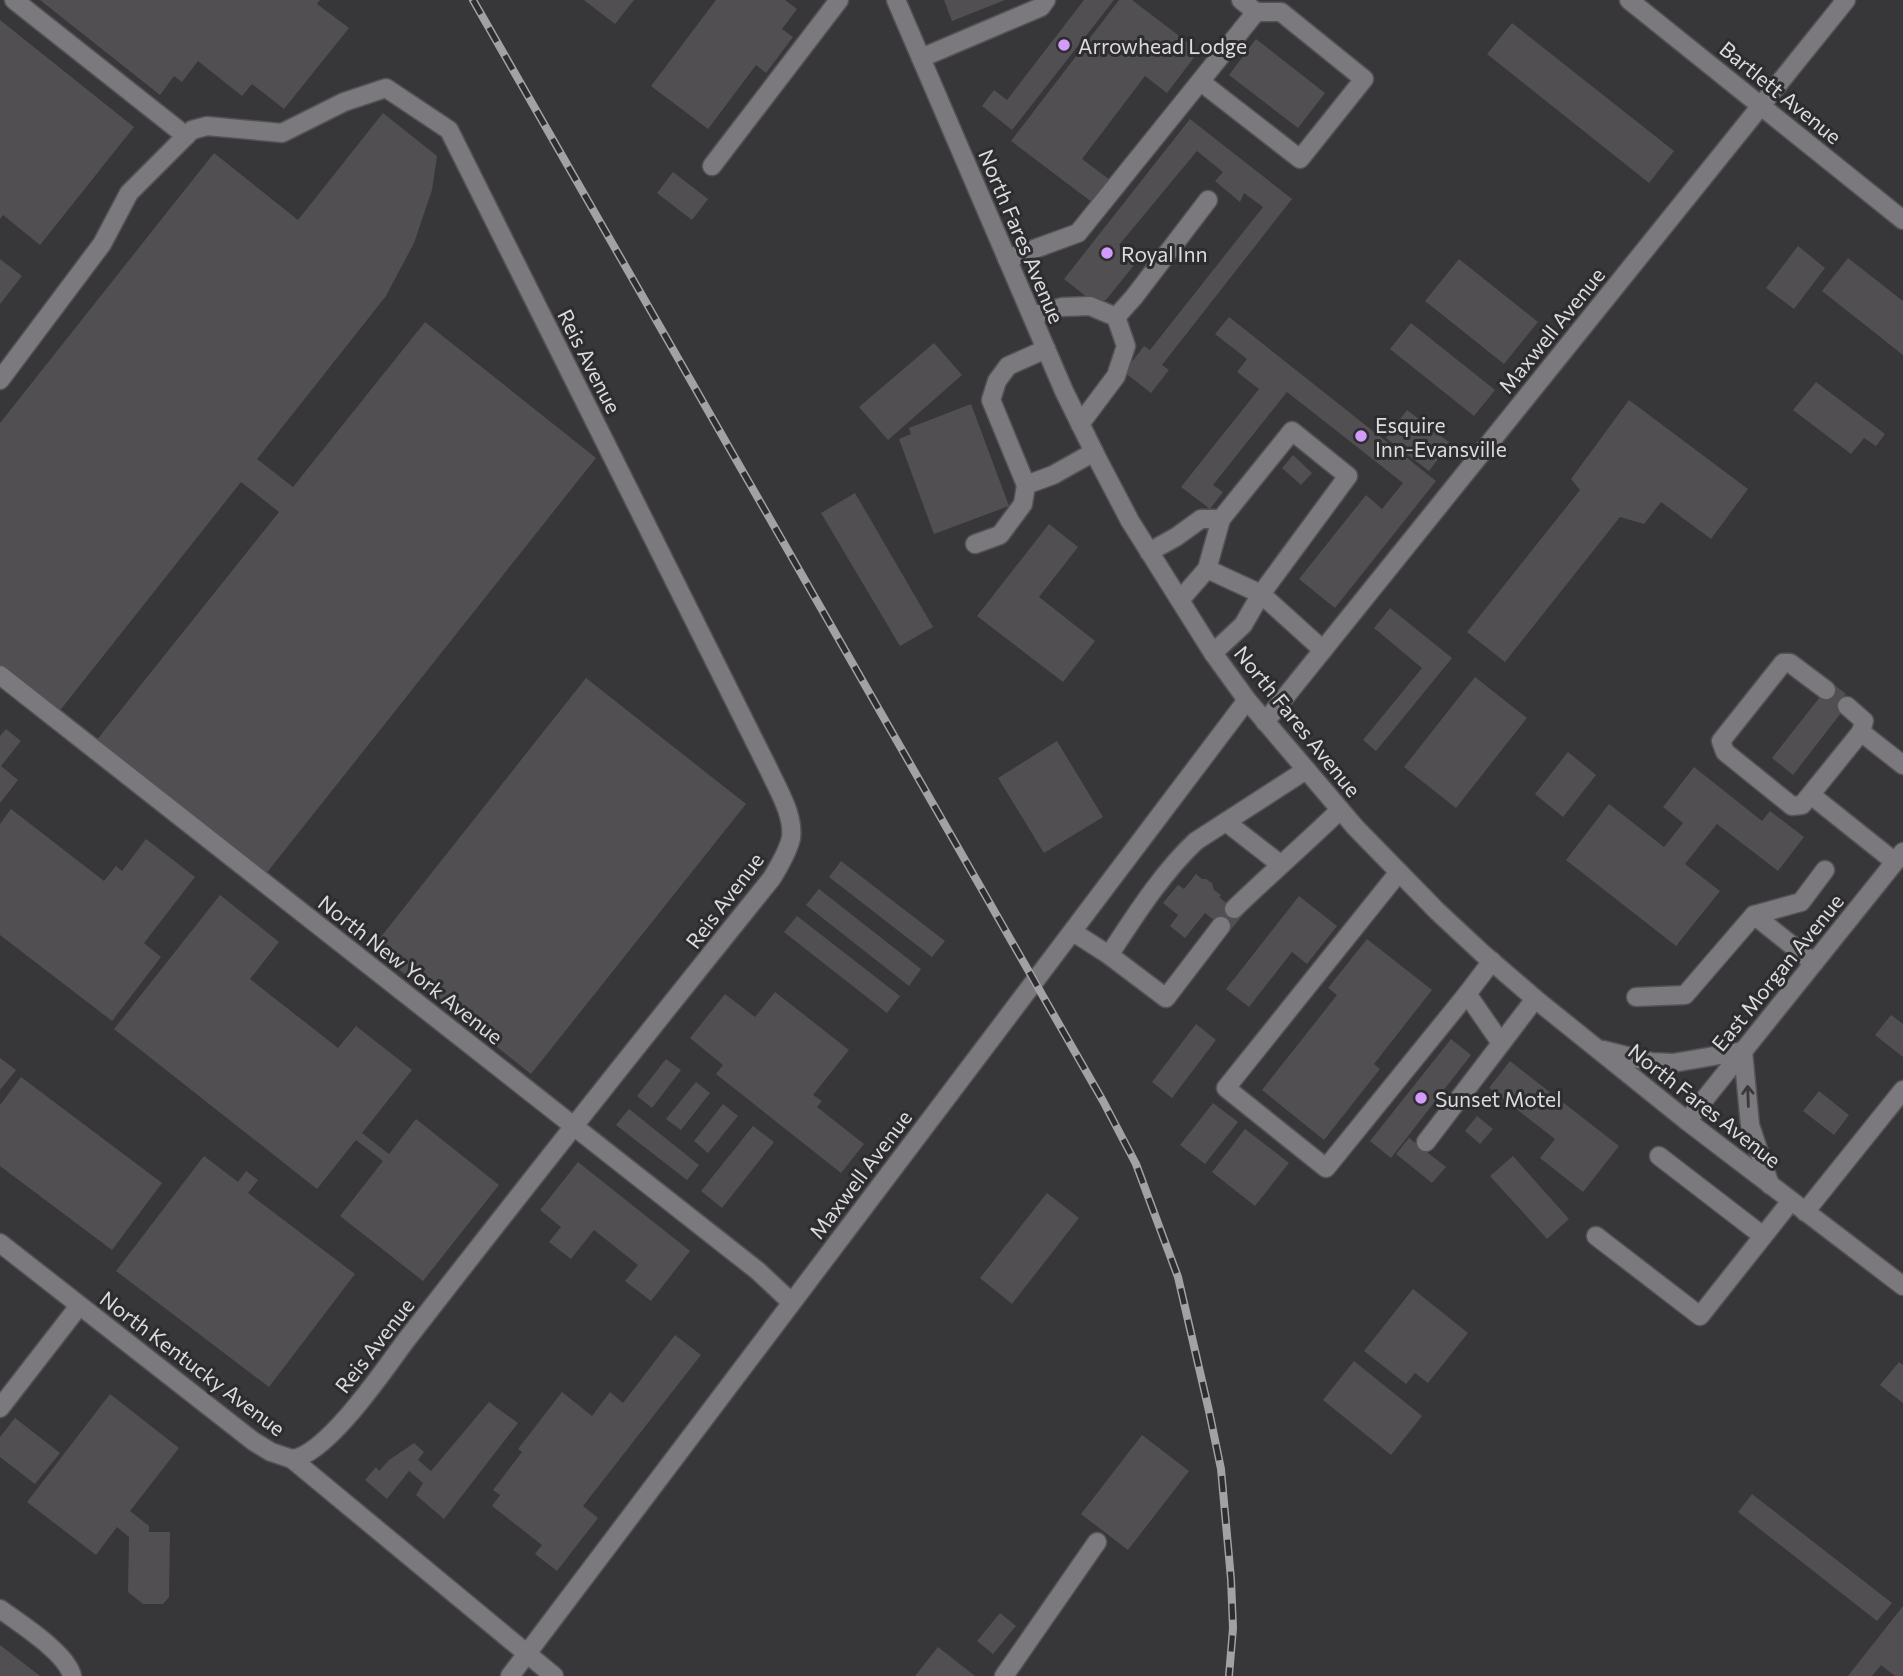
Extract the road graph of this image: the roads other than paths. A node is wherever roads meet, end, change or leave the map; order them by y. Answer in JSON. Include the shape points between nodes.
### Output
{"nodes":[{"id":1,"x":14,"y":0,"type":"edge"},
{"id":2,"x":839,"y":0,"type":"edge"},
{"id":3,"x":896,"y":0,"type":"edge"},
{"id":4,"x":1046,"y":0,"type":"edge"},
{"id":5,"x":1241,"y":0,"type":"edge"},
{"id":6,"x":1629,"y":0,"type":"edge"},
{"id":7,"x":1846,"y":0,"type":"edge"},
{"id":8,"x":1256,"y":12,"type":"junction"},
{"id":9,"x":920,"y":58,"type":"junction"},
{"id":10,"x":1201,"y":82,"type":"junction"},
{"id":11,"x":1762,"y":105,"type":"junction"},
{"id":12,"x":186,"y":136,"type":"junction"},
{"id":13,"x":712,"y":166,"type":"dead end"},
{"id":14,"x":1209,"y":200,"type":"dead end"},
{"id":15,"x":1903,"y":220,"type":"edge"},
{"id":16,"x":1007,"y":259,"type":"junction"},
{"id":17,"x":1032,"y":316,"type":"junction"},
{"id":18,"x":1116,"y":317,"type":"junction"},
{"id":19,"x":1046,"y":349,"type":"junction"},
{"id":20,"x":0,"y":380,"type":"edge"},
{"id":21,"x":1080,"y":424,"type":"junction"},
{"id":22,"x":1094,"y":452,"type":"junction"},
{"id":23,"x":1026,"y":485,"type":"junction"},
{"id":24,"x":1221,"y":519,"type":"junction"},
{"id":25,"x":975,"y":544,"type":"dead end"},
{"id":26,"x":1149,"y":552,"type":"junction"},
{"id":27,"x":1207,"y":569,"type":"junction"},
{"id":28,"x":1261,"y":594,"type":"junction"},
{"id":29,"x":1180,"y":600,"type":"junction"},
{"id":30,"x":1323,"y":650,"type":"junction"},
{"id":31,"x":1213,"y":653,"type":"junction"},
{"id":32,"x":0,"y":675,"type":"edge"},
{"id":33,"x":1826,"y":690,"type":"tunnel mouth"},
{"id":34,"x":1247,"y":700,"type":"junction"},
{"id":35,"x":1847,"y":706,"type":"tunnel mouth"},
{"id":36,"x":1265,"y":722,"type":"junction"},
{"id":37,"x":1861,"y":732,"type":"junction"},
{"id":38,"x":1903,"y":765,"type":"edge"},
{"id":39,"x":1306,"y":770,"type":"junction"},
{"id":40,"x":1811,"y":795,"type":"junction"},
{"id":41,"x":1340,"y":810,"type":"junction"},
{"id":42,"x":1226,"y":822,"type":"junction"},
{"id":43,"x":1899,"y":857,"type":"edge"},
{"id":44,"x":1280,"y":864,"type":"junction"},
{"id":45,"x":1825,"y":870,"type":"dead end"},
{"id":46,"x":1399,"y":872,"type":"junction"},
{"id":47,"x":1234,"y":909,"type":"dead end"},
{"id":48,"x":1754,"y":915,"type":"junction"},
{"id":49,"x":1221,"y":926,"type":"dead end"},
{"id":50,"x":1073,"y":932,"type":"junction"},
{"id":51,"x":1109,"y":955,"type":"junction"},
{"id":52,"x":1492,"y":961,"type":"junction"},
{"id":53,"x":1814,"y":963,"type":"junction"},
{"id":54,"x":1467,"y":995,"type":"junction"},
{"id":55,"x":1636,"y":997,"type":"dead end"},
{"id":56,"x":1535,"y":999,"type":"junction"},
{"id":57,"x":1502,"y":1043,"type":"junction"},
{"id":58,"x":1595,"y":1048,"type":"junction"},
{"id":59,"x":1743,"y":1051,"type":"junction"},
{"id":60,"x":1903,"y":1090,"type":"edge"},
{"id":61,"x":1687,"y":1121,"type":"junction"},
{"id":62,"x":574,"y":1126,"type":"junction"},
{"id":63,"x":1426,"y":1142,"type":"dead end"},
{"id":64,"x":1659,"y":1156,"type":"dead end"},
{"id":65,"x":1770,"y":1185,"type":"junction"},
{"id":66,"x":1798,"y":1206,"type":"junction"},
{"id":67,"x":1596,"y":1236,"type":"dead end"},
{"id":68,"x":1763,"y":1236,"type":"junction"},
{"id":69,"x":0,"y":1243,"type":"edge"},
{"id":70,"x":1903,"y":1286,"type":"edge"},
{"id":71,"x":791,"y":1302,"type":"junction"},
{"id":72,"x":79,"y":1306,"type":"junction"},
{"id":73,"x":0,"y":1408,"type":"edge"},
{"id":74,"x":292,"y":1459,"type":"junction"},
{"id":75,"x":1097,"y":1542,"type":"dead end"},
{"id":76,"x":0,"y":1609,"type":"edge"},
{"id":77,"x":526,"y":1654,"type":"junction"},
{"id":78,"x":72,"y":1676,"type":"edge"},
{"id":79,"x":510,"y":1676,"type":"edge"},
{"id":80,"x":554,"y":1676,"type":"edge"},
{"id":81,"x":1004,"y":1676,"type":"edge"}],
"edges":[{"from":1,"to":12,"type":"street"},
{"from":2,"to":13,"type":"street"},
{"from":3,"to":9,"type":"street","name":"North Fares Avenue"},
{"from":4,"to":9,"type":"street","via":[[1041,7]]},
{"from":5,"to":8,"type":"street"},
{"from":6,"to":11,"type":"street","name":"Bartlett Avenue"},
{"from":7,"to":11,"type":"street","name":"Maxwell Avenue"},
{"from":8,"to":10,"type":"street"},
{"from":8,"to":10,"type":"street","via":[[1281,12],[1364,79],[1300,159]]},
{"from":9,"to":16,"type":"street","name":"North Fares Avenue"},
{"from":10,"to":16,"type":"street","via":[[1078,233]]},
{"from":11,"to":15,"type":"street","name":"Bartlett Avenue"},
{"from":11,"to":30,"type":"street","name":"Maxwell Avenue"},
{"from":12,"to":20,"type":"street","via":[[129,192],[103,244]]},
{"from":12,"to":62,"type":"street","name":"Reis Avenue","via":[[207,126],[282,133],[344,102],[386,88],[449,130],[787,812],[791,839],[772,878]]},
{"from":14,"to":18,"type":"street"},
{"from":16,"to":17,"type":"street","name":"North Fares Avenue"},
{"from":17,"to":18,"type":"street","via":[[1062,307],[1090,306]]},
{"from":17,"to":19,"type":"street","name":"North Fares Avenue"},
{"from":18,"to":21,"type":"street","via":[[1126,346],[1116,376]]},
{"from":19,"to":21,"type":"street","name":"North Fares Avenue"},
{"from":19,"to":23,"type":"street","via":[[1008,366],[991,400]]},
{"from":21,"to":22,"type":"street","name":"North Fares Avenue"},
{"from":22,"to":23,"type":"street"},
{"from":22,"to":26,"type":"street","name":"North Fares Avenue"},
{"from":23,"to":25,"type":"street","via":[[1023,504],[1000,535]]},
{"from":24,"to":26,"type":"street","via":[[1201,519]]},
{"from":24,"to":27,"type":"street"},
{"from":24,"to":28,"type":"street","via":[[1292,431],[1348,476]]},
{"from":26,"to":29,"type":"street","name":"North Fares Avenue"},
{"from":27,"to":28,"type":"street"},
{"from":27,"to":29,"type":"street"},
{"from":28,"to":30,"type":"street"},
{"from":28,"to":31,"type":"street","via":[[1243,625]]},
{"from":29,"to":31,"type":"street","name":"North Fares Avenue"},
{"from":30,"to":36,"type":"street","name":"Maxwell Avenue"},
{"from":31,"to":34,"type":"street","name":"North Fares Avenue"},
{"from":32,"to":62,"type":"street","name":"North New York Avenue"},
{"from":33,"to":40,"type":"street","via":[[1790,663],[1783,663],[1721,741],[1725,752],[1793,806],[1802,805]]},
{"from":34,"to":36,"type":"street","name":"North Fares Avenue"},
{"from":34,"to":50,"type":"street","name":"Maxwell Avenue"},
{"from":35,"to":37,"type":"street","via":[[1864,721]]},
{"from":36,"to":39,"type":"street","name":"North Fares Avenue"},
{"from":37,"to":38,"type":"street"},
{"from":37,"to":40,"type":"street"},
{"from":39,"to":41,"type":"street","name":"North Fares Avenue"},
{"from":39,"to":42,"type":"street"},
{"from":40,"to":43,"type":"street"},
{"from":41,"to":44,"type":"street"},
{"from":41,"to":46,"type":"street","name":"North Fares Avenue"},
{"from":42,"to":44,"type":"street"},
{"from":42,"to":51,"type":"street","via":[[1181,855]]},
{"from":43,"to":53,"type":"street","name":"East Morgan Avenue"},
{"from":44,"to":47,"type":"street"},
{"from":45,"to":48,"type":"street","via":[[1801,902]]},
{"from":46,"to":52,"type":"street","name":"North Fares Avenue"},
{"from":46,"to":54,"type":"street","via":[[1226,1088],[1326,1168]]},
{"from":48,"to":53,"type":"street"},
{"from":48,"to":55,"type":"street","via":[[1685,995]]},
{"from":49,"to":51,"type":"street","via":[[1166,998]]},
{"from":50,"to":51,"type":"street"},
{"from":50,"to":71,"type":"street","name":"Maxwell Avenue"},
{"from":52,"to":54,"type":"street"},
{"from":52,"to":56,"type":"street","name":"North Fares Avenue"},
{"from":53,"to":59,"type":"street","name":"East Morgan Avenue"},
{"from":54,"to":57,"type":"street"},
{"from":56,"to":57,"type":"street"},
{"from":56,"to":58,"type":"street","name":"North Fares Avenue"},
{"from":57,"to":63,"type":"street"},
{"from":58,"to":59,"type":"street","via":[[1673,1063]]},
{"from":58,"to":61,"type":"street","name":"North Fares Avenue"},
{"from":59,"to":61,"type":"street","name":"East Morgan Avenue"},
{"from":65,"to":59,"type":"street","one_way":true,"via":[[1750,1125]]},
{"from":60,"to":66,"type":"street"},
{"from":61,"to":65,"type":"street","name":"North Fares Avenue"},
{"from":62,"to":71,"type":"street","name":"North New York Avenue"},
{"from":62,"to":74,"type":"street","name":"Reis Avenue","via":[[329,1437],[312,1452]]},
{"from":64,"to":68,"type":"street"},
{"from":65,"to":66,"type":"street","name":"North Fares Avenue"},
{"from":66,"to":68,"type":"street"},
{"from":66,"to":70,"type":"street","name":"North Fares Avenue"},
{"from":67,"to":68,"type":"street","via":[[1700,1316]]},
{"from":69,"to":72,"type":"street","name":"North Kentucky Avenue"},
{"from":71,"to":77,"type":"street","name":"Maxwell Avenue"},
{"from":72,"to":73,"type":"street"},
{"from":72,"to":74,"type":"street","name":"North Kentucky Avenue","via":[[253,1441]]},
{"from":74,"to":77,"type":"street","name":"North Kentucky Avenue"},
{"from":75,"to":81,"type":"street"},
{"from":76,"to":78,"type":"street","via":[[47,1643]]},
{"from":77,"to":79,"type":"street","name":"Maxwell Avenue"},
{"from":77,"to":80,"type":"street","name":"North Kentucky Avenue"}]}
